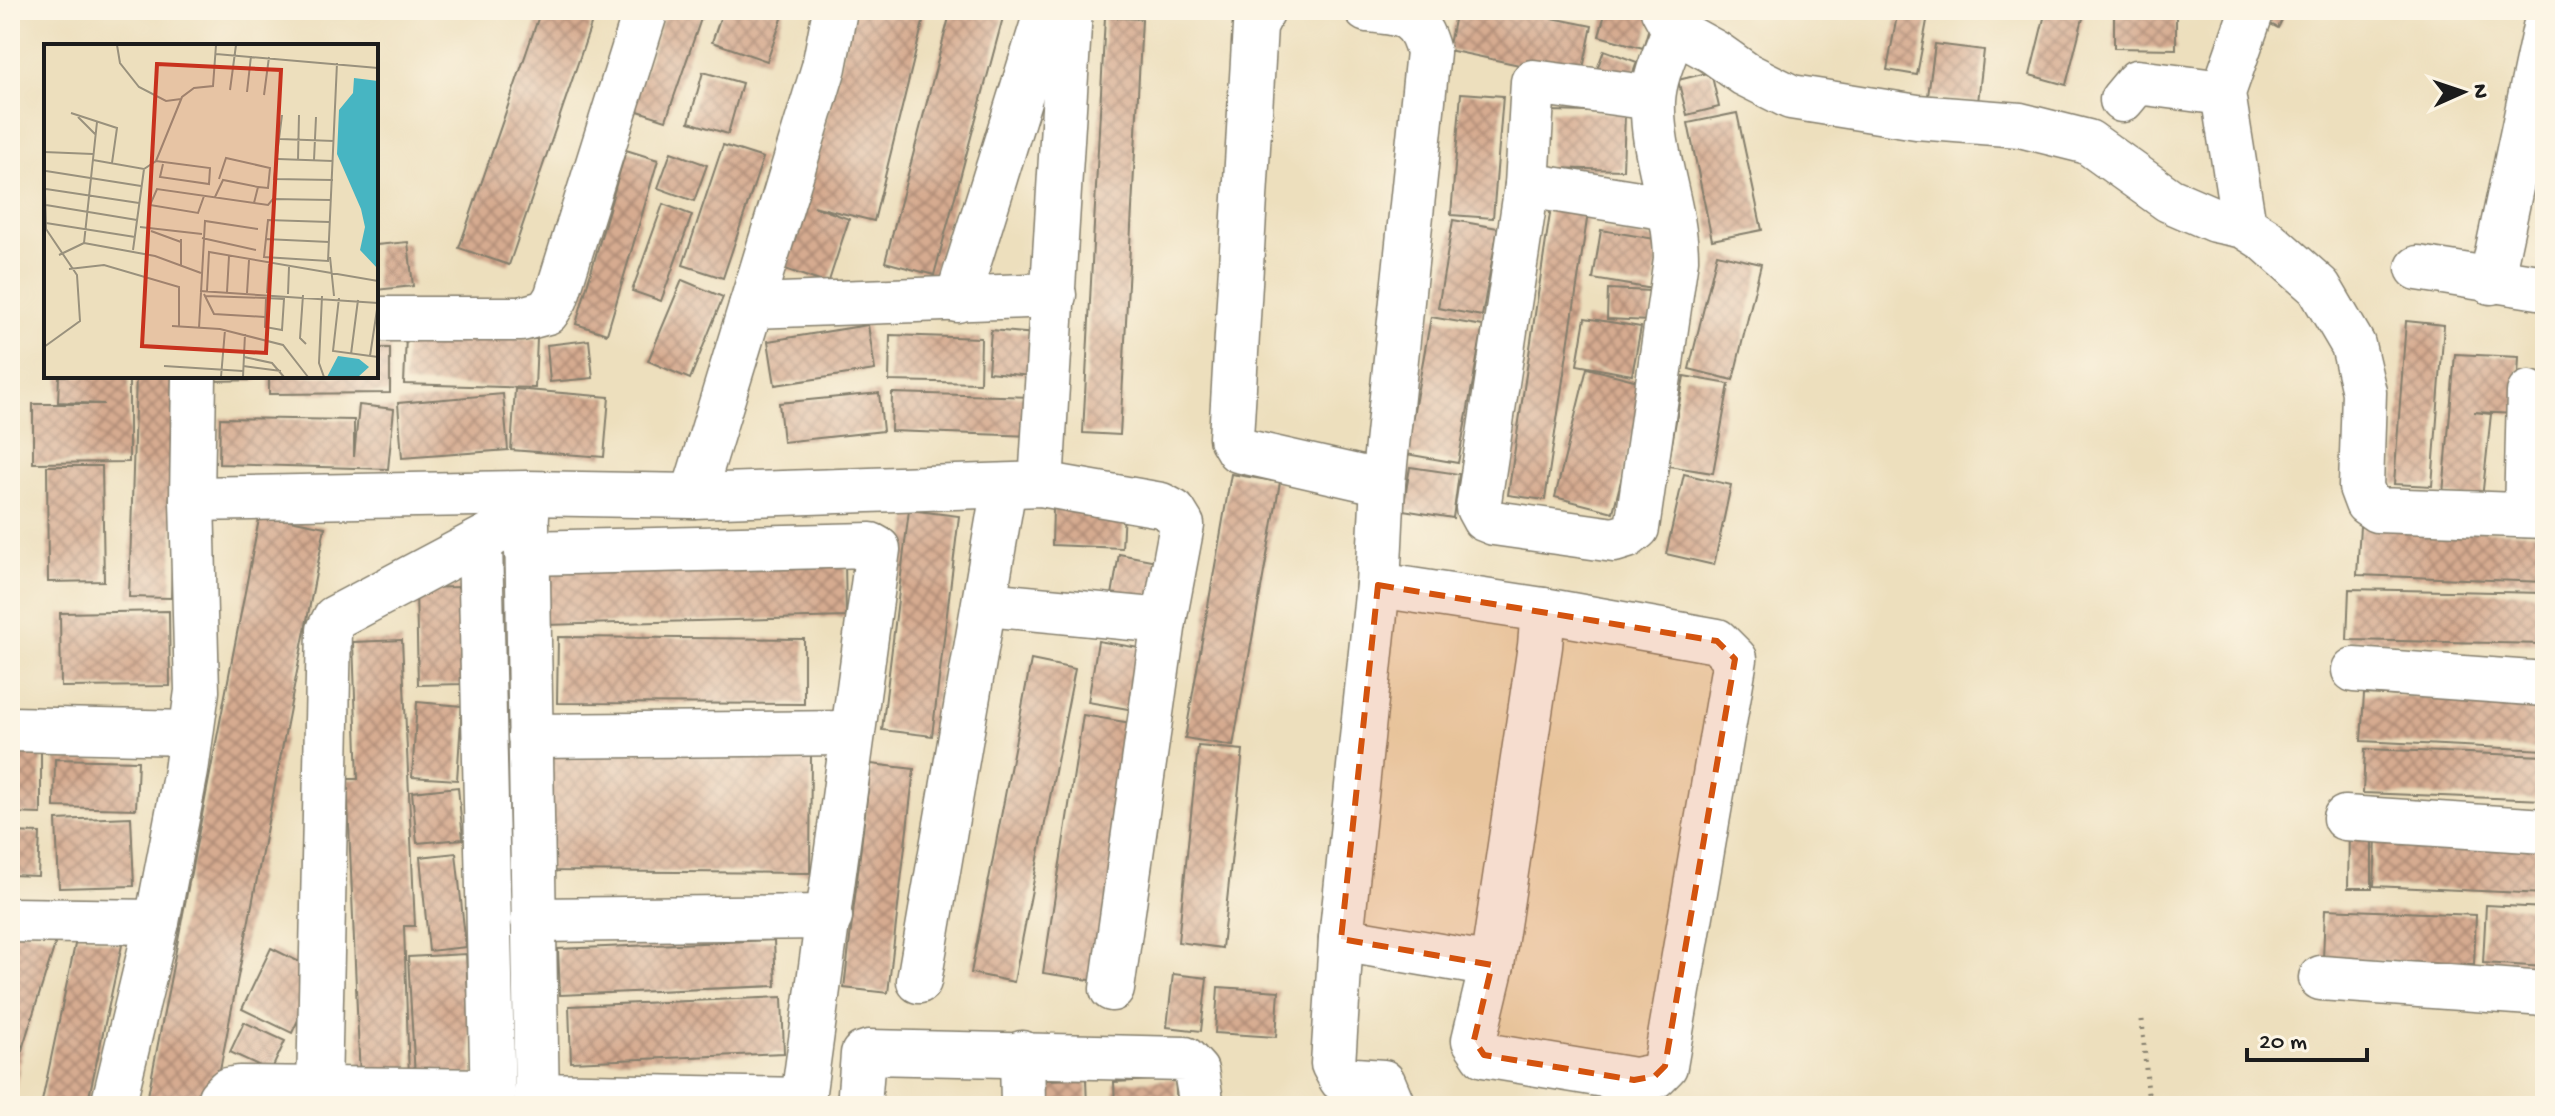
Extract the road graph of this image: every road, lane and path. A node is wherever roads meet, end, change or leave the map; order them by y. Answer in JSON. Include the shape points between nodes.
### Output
{"nodes":[{"id":1,"x":646,"y":10,"type":"edge"},
{"id":2,"x":835,"y":10,"type":"edge"},
{"id":3,"x":1047,"y":10,"type":"edge"},
{"id":4,"x":1070,"y":10,"type":"edge"},
{"id":5,"x":1263,"y":10,"type":"edge"},
{"id":6,"x":1367,"y":10,"type":"edge"},
{"id":7,"x":2252,"y":10,"type":"edge"},
{"id":8,"x":1668,"y":20,"type":"edge"},
{"id":9,"x":2545,"y":27,"type":"edge"},
{"id":10,"x":2223,"y":93,"type":"junction"},
{"id":11,"x":1653,"y":98,"type":"junction"},
{"id":12,"x":2122,"y":100,"type":"dead end"},
{"id":13,"x":1527,"y":185,"type":"junction"},
{"id":14,"x":1669,"y":208,"type":"junction"},
{"id":15,"x":2244,"y":226,"type":"junction"},
{"id":16,"x":2418,"y":268,"type":"dead end"},
{"id":17,"x":2491,"y":282,"type":"junction"},
{"id":18,"x":2545,"y":288,"type":"edge"},
{"id":19,"x":1054,"y":295,"type":"junction"},
{"id":20,"x":957,"y":300,"type":"junction"},
{"id":21,"x":751,"y":306,"type":"junction"},
{"id":22,"x":378,"y":319,"type":"edge"},
{"id":23,"x":194,"y":378,"type":"edge"},
{"id":24,"x":2529,"y":393,"type":"dead end"},
{"id":25,"x":1383,"y":483,"type":"junction"},
{"id":26,"x":1022,"y":485,"type":"junction"},
{"id":27,"x":693,"y":496,"type":"junction"},
{"id":28,"x":192,"y":499,"type":"junction"},
{"id":29,"x":2535,"y":516,"type":"edge"},
{"id":30,"x":526,"y":521,"type":"junction"},
{"id":31,"x":480,"y":543,"type":"junction"},
{"id":32,"x":1378,"y":585,"type":"junction"},
{"id":33,"x":986,"y":604,"type":"junction"},
{"id":34,"x":1543,"y":610,"type":"junction"},
{"id":35,"x":1164,"y":621,"type":"junction"},
{"id":36,"x":2354,"y":670,"type":"dead end"},
{"id":37,"x":2545,"y":684,"type":"edge"},
{"id":38,"x":10,"y":729,"type":"edge"},
{"id":39,"x":190,"y":733,"type":"junction"},
{"id":40,"x":850,"y":733,"type":"junction"},
{"id":41,"x":530,"y":736,"type":"junction"},
{"id":42,"x":2345,"y":818,"type":"dead end"},
{"id":43,"x":2545,"y":831,"type":"edge"},
{"id":44,"x":830,"y":917,"type":"junction"},
{"id":45,"x":10,"y":920,"type":"edge"},
{"id":46,"x":533,"y":920,"type":"junction"},
{"id":47,"x":157,"y":922,"type":"junction"},
{"id":48,"x":1341,"y":939,"type":"junction"},
{"id":49,"x":1492,"y":965,"type":"junction"},
{"id":50,"x":2321,"y":978,"type":"dead end"},
{"id":51,"x":919,"y":981,"type":"dead end"},
{"id":52,"x":1112,"y":989,"type":"dead end"},
{"id":53,"x":2545,"y":994,"type":"edge"},
{"id":54,"x":2142,"y":1020,"type":"dead end"},
{"id":55,"x":1022,"y":1053,"type":"junction"},
{"id":56,"x":319,"y":1090,"type":"junction"},
{"id":57,"x":493,"y":1098,"type":"edge"},
{"id":58,"x":536,"y":1100,"type":"edge"},
{"id":59,"x":803,"y":1103,"type":"edge"},
{"id":60,"x":113,"y":1106,"type":"edge"},
{"id":61,"x":219,"y":1106,"type":"edge"},
{"id":62,"x":859,"y":1106,"type":"edge"},
{"id":63,"x":1023,"y":1106,"type":"edge"},
{"id":64,"x":1202,"y":1106,"type":"edge"},
{"id":65,"x":1393,"y":1106,"type":"edge"},
{"id":66,"x":1569,"y":1106,"type":"edge"},
{"id":67,"x":1605,"y":1106,"type":"edge"},
{"id":68,"x":2149,"y":1106,"type":"edge"}],
"edges":[{"from":1,"to":22,"type":"street","via":[[556,298],[547,312],[521,319]]},
{"from":2,"to":21,"type":"street","via":[[824,67]]},
{"from":3,"to":20,"type":"street"},
{"from":4,"to":19,"type":"street"},
{"from":5,"to":25,"type":"street","via":[[1255,26],[1231,438],[1238,450]]},
{"from":6,"to":25,"type":"street","via":[[1402,14],[1424,34],[1428,52]]},
{"from":7,"to":10,"type":"street"},
{"from":8,"to":11,"type":"street"},
{"from":8,"to":15,"type":"street","via":[[1745,74],[1791,97],[1917,117],[2020,125],[2088,142],[2169,200]]},
{"from":9,"to":17,"type":"street"},
{"from":10,"to":12,"type":"street","via":[[2137,82]]},
{"from":10,"to":15,"type":"street"},
{"from":11,"to":13,"type":"street","via":[[1533,82]]},
{"from":11,"to":14,"type":"street"},
{"from":13,"to":14,"type":"street"},
{"from":13,"to":14,"type":"street","via":[[1478,508],[1494,523],[1614,540],[1637,528],[1676,259]]},
{"from":15,"to":29,"type":"street","via":[[2319,287],[2353,345],[2364,392],[2361,487],[2367,503],[2377,510]]},
{"from":16,"to":17,"type":"street"},
{"from":17,"to":18,"type":"street"},
{"from":19,"to":20,"type":"street"},
{"from":19,"to":26,"type":"street"},
{"from":20,"to":21,"type":"street"},
{"from":21,"to":27,"type":"street"},
{"from":23,"to":28,"type":"street"},
{"from":24,"to":29,"type":"street"},
{"from":25,"to":32,"type":"street"},
{"from":26,"to":27,"type":"street"},
{"from":26,"to":33,"type":"street"},
{"from":26,"to":35,"type":"street","via":[[1161,505],[1174,512],[1182,525]]},
{"from":27,"to":30,"type":"street"},
{"from":28,"to":30,"type":"street"},
{"from":28,"to":39,"type":"street","via":[[197,691]]},
{"from":30,"to":31,"type":"street"},
{"from":30,"to":40,"type":"street","via":[[871,545],[879,554]]},
{"from":30,"to":41,"type":"street"},
{"from":31,"to":56,"type":"street","via":[[335,618],[329,630]]},
{"from":31,"to":57,"type":"street"},
{"from":32,"to":34,"type":"street"},
{"from":32,"to":48,"type":"street"},
{"from":33,"to":35,"type":"street"},
{"from":33,"to":51,"type":"street"},
{"from":34,"to":49,"type":"street"},
{"from":34,"to":49,"type":"street","via":[[1717,641],[1735,659],[1665,1066],[1655,1076],[1634,1080],[1484,1055],[1474,1040]]},
{"from":35,"to":52,"type":"street"},
{"from":36,"to":37,"type":"street"},
{"from":38,"to":39,"type":"street"},
{"from":39,"to":47,"type":"street"},
{"from":40,"to":41,"type":"street"},
{"from":40,"to":44,"type":"street"},
{"from":41,"to":46,"type":"street"},
{"from":42,"to":43,"type":"street"},
{"from":44,"to":46,"type":"street"},
{"from":44,"to":59,"type":"street"},
{"from":45,"to":47,"type":"street"},
{"from":46,"to":58,"type":"street"},
{"from":47,"to":60,"type":"street"},
{"from":48,"to":49,"type":"street"},
{"from":48,"to":65,"type":"street","via":[[1333,1064],[1341,1079],[1383,1082]]},
{"from":50,"to":53,"type":"street"},
{"from":54,"to":68,"type":"path"},
{"from":55,"to":62,"type":"street","via":[[869,1052],[860,1062]]},
{"from":55,"to":63,"type":"street"},
{"from":55,"to":64,"type":"street","via":[[1185,1059],[1196,1071]]},
{"from":56,"to":57,"type":"street"},
{"from":56,"to":61,"type":"street","via":[[239,1088],[228,1090]]},
{"from":58,"to":59,"type":"street"},
{"from":66,"to":67,"type":"street","via":[[1574,1101]]}]}
